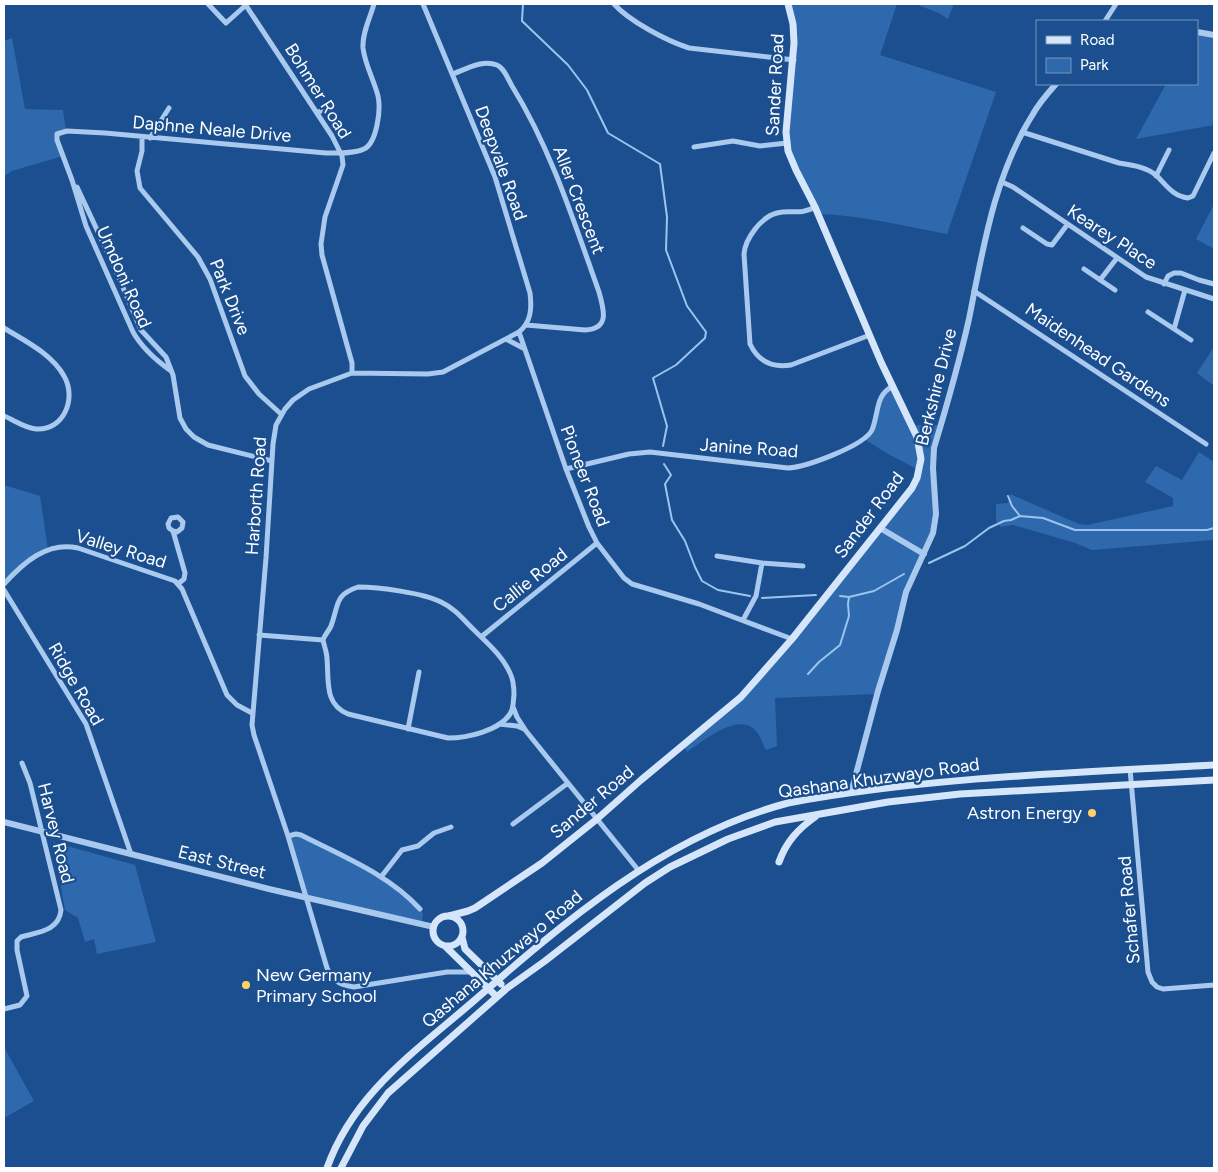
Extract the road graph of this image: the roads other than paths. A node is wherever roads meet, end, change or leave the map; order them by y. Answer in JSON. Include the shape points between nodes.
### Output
{"nodes":[{"id":1,"x":208,"y":4,"type":"edge"},
{"id":2,"x":246,"y":4,"type":"edge"},
{"id":3,"x":374,"y":4,"type":"edge"},
{"id":4,"x":423,"y":4,"type":"edge"},
{"id":5,"x":614,"y":4,"type":"edge"},
{"id":6,"x":788,"y":4,"type":"edge"},
{"id":7,"x":1116,"y":4,"type":"edge"},
{"id":8,"x":1106,"y":20,"type":"edge"},
{"id":9,"x":1198,"y":32,"type":"edge"},
{"id":10,"x":1214,"y":35,"type":"edge"},
{"id":11,"x":794,"y":60,"type":"junction"},
{"id":12,"x":453,"y":74,"type":"junction"},
{"id":13,"x":1055,"y":85,"type":"edge"},
{"id":14,"x":328,"y":107,"type":"dead end"},
{"id":15,"x":169,"y":108,"type":"dead end"},
{"id":16,"x":317,"y":113,"type":"junction"},
{"id":17,"x":81,"y":132,"type":"joint"},
{"id":18,"x":1022,"y":132,"type":"junction"},
{"id":19,"x":142,"y":137,"type":"junction"},
{"id":20,"x":150,"y":138,"type":"junction"},
{"id":21,"x":787,"y":143,"type":"junction"},
{"id":22,"x":694,"y":147,"type":"dead end"},
{"id":23,"x":1169,"y":150,"type":"dead end"},
{"id":24,"x":341,"y":153,"type":"junction"},
{"id":25,"x":1214,"y":153,"type":"edge"},
{"id":26,"x":1156,"y":176,"type":"junction"},
{"id":27,"x":72,"y":180,"type":"junction"},
{"id":28,"x":1002,"y":182,"type":"junction"},
{"id":29,"x":815,"y":207,"type":"junction"},
{"id":30,"x":1068,"y":225,"type":"junction"},
{"id":31,"x":1023,"y":228,"type":"dead end"},
{"id":32,"x":1117,"y":258,"type":"junction"},
{"id":33,"x":1084,"y":269,"type":"dead end"},
{"id":34,"x":1100,"y":280,"type":"junction"},
{"id":35,"x":1164,"y":284,"type":"junction"},
{"id":36,"x":1214,"y":284,"type":"edge"},
{"id":37,"x":974,"y":290,"type":"junction"},
{"id":38,"x":1115,"y":290,"type":"dead end"},
{"id":39,"x":1185,"y":290,"type":"junction"},
{"id":40,"x":1214,"y":299,"type":"edge"},
{"id":41,"x":1148,"y":312,"type":"dead end"},
{"id":42,"x":526,"y":324,"type":"junction"},
{"id":43,"x":4,"y":328,"type":"edge"},
{"id":44,"x":1174,"y":329,"type":"junction"},
{"id":45,"x":519,"y":332,"type":"junction"},
{"id":46,"x":870,"y":335,"type":"junction"},
{"id":47,"x":506,"y":339,"type":"junction"},
{"id":48,"x":1191,"y":340,"type":"dead end"},
{"id":49,"x":523,"y":348,"type":"junction"},
{"id":50,"x":172,"y":371,"type":"junction"},
{"id":51,"x":352,"y":373,"type":"junction"},
{"id":52,"x":893,"y":386,"type":"junction"},
{"id":53,"x":281,"y":414,"type":"junction"},
{"id":54,"x":4,"y":416,"type":"edge"},
{"id":55,"x":1206,"y":444,"type":"dead end"},
{"id":56,"x":272,"y":461,"type":"junction"},
{"id":57,"x":566,"y":469,"type":"junction"},
{"id":58,"x":880,"y":528,"type":"junction"},
{"id":59,"x":173,"y":531,"type":"dead end"},
{"id":60,"x":596,"y":543,"type":"junction"},
{"id":61,"x":924,"y":554,"type":"junction"},
{"id":62,"x":717,"y":556,"type":"dead end"},
{"id":63,"x":762,"y":563,"type":"junction"},
{"id":64,"x":803,"y":566,"type":"dead end"},
{"id":65,"x":4,"y":584,"type":"edge"},
{"id":66,"x":178,"y":584,"type":"junction"},
{"id":67,"x":4,"y":590,"type":"edge"},
{"id":68,"x":743,"y":620,"type":"junction"},
{"id":69,"x":258,"y":635,"type":"junction"},
{"id":70,"x":481,"y":637,"type":"junction"},
{"id":71,"x":792,"y":639,"type":"junction"},
{"id":72,"x":323,"y":640,"type":"junction"},
{"id":73,"x":419,"y":672,"type":"dead end"},
{"id":74,"x":513,"y":706,"type":"junction"},
{"id":75,"x":252,"y":712,"type":"junction"},
{"id":76,"x":499,"y":724,"type":"junction"},
{"id":77,"x":408,"y":729,"type":"junction"},
{"id":78,"x":526,"y":731,"type":"junction"},
{"id":79,"x":22,"y":763,"type":"dead end"},
{"id":80,"x":1214,"y":765,"type":"edge"},
{"id":81,"x":1130,"y":770,"type":"junction"},
{"id":82,"x":1214,"y":780,"type":"edge"},
{"id":83,"x":568,"y":782,"type":"junction"},
{"id":84,"x":1131,"y":785,"type":"junction"},
{"id":85,"x":851,"y":793,"type":"junction"},
{"id":86,"x":818,"y":815,"type":"junction"},
{"id":87,"x":597,"y":819,"type":"junction"},
{"id":88,"x":4,"y":822,"type":"edge"},
{"id":89,"x":512,"y":824,"type":"dead end"},
{"id":90,"x":451,"y":827,"type":"dead end"},
{"id":91,"x":42,"y":831,"type":"junction"},
{"id":92,"x":288,"y":836,"type":"junction"},
{"id":93,"x":131,"y":854,"type":"junction"},
{"id":94,"x":779,"y":862,"type":"dead end"},
{"id":95,"x":639,"y":871,"type":"junction"},
{"id":96,"x":381,"y":877,"type":"junction"},
{"id":97,"x":306,"y":898,"type":"junction"},
{"id":98,"x":476,"y":908,"type":"junction"},
{"id":99,"x":420,"y":909,"type":"dead end"},
{"id":100,"x":449,"y":916,"type":"junction"},
{"id":101,"x":434,"y":927,"type":"junction"},
{"id":102,"x":463,"y":928,"type":"junction"},
{"id":103,"x":462,"y":937,"type":"junction"},
{"id":104,"x":445,"y":946,"type":"junction"},
{"id":105,"x":472,"y":972,"type":"junction"},
{"id":106,"x":498,"y":980,"type":"junction"},
{"id":107,"x":1214,"y":985,"type":"edge"},
{"id":108,"x":489,"y":988,"type":"junction"},
{"id":109,"x":506,"y":989,"type":"junction"},
{"id":110,"x":497,"y":996,"type":"junction"},
{"id":111,"x":4,"y":1008,"type":"edge"},
{"id":112,"x":327,"y":1168,"type":"edge"},
{"id":113,"x":341,"y":1168,"type":"edge"}],
"edges":[{"from":1,"to":2,"type":"street","via":[[226,23]]},
{"from":2,"to":16,"type":"street","name":"Bohmer Road"},
{"from":3,"to":24,"type":"street","name":"Daphne Neale Drive","via":[[363,48],[378,96],[377,125],[365,149]]},
{"from":4,"to":12,"type":"street","name":"Deepvale Road"},
{"from":5,"to":11,"type":"street","via":[[662,37],[689,48]]},
{"from":6,"to":11,"type":"main road","name":"Sander Road","via":[[793,24]]},
{"from":7,"to":8,"type":"street"},
{"from":9,"to":10,"type":"street"},
{"from":11,"to":21,"type":"main road","name":"Sander Road"},
{"from":12,"to":42,"type":"street","name":"Deepvale Road","via":[[495,177],[530,293],[531,312]]},
{"from":12,"to":42,"type":"street","name":"Aller Crescent","via":[[486,63],[502,68],[548,155],[599,292],[603,320],[593,329]]},
{"from":13,"to":18,"type":"street","name":"Berkshire Drive"},
{"from":14,"to":16,"type":"street"},
{"from":15,"to":20,"type":"street"},
{"from":16,"to":24,"type":"street","name":"Bohmer Road"},
{"from":17,"to":19,"type":"street","name":"Daphne Neale Drive"},
{"from":17,"to":27,"type":"street","name":"Umdoni Road","via":[[60,132],[56,136]]},
{"from":18,"to":26,"type":"street","via":[[1120,163],[1136,165]]},
{"from":18,"to":28,"type":"street","name":"Berkshire Drive"},
{"from":19,"to":20,"type":"street","name":"Daphne Neale Drive"},
{"from":19,"to":53,"type":"street","name":"Park Drive","via":[[137,171],[140,188],[198,256],[210,279],[245,376]]},
{"from":20,"to":24,"type":"street","name":"Daphne Neale Drive"},
{"from":21,"to":22,"type":"street","via":[[760,146],[733,141]]},
{"from":21,"to":29,"type":"main road","name":"Sander Road","via":[[796,170]]},
{"from":23,"to":26,"type":"street"},
{"from":24,"to":51,"type":"street","name":"Bohmer Road","via":[[342,170],[325,217],[321,244]]},
{"from":25,"to":26,"type":"street","via":[[1191,198],[1172,192]]},
{"from":27,"to":50,"type":"street","name":"Umdoni Road","via":[[142,330],[166,357]]},
{"from":27,"to":50,"type":"street","name":"Umdoni Road","via":[[86,226],[133,332],[161,364]]},
{"from":28,"to":30,"type":"street","name":"Kearey Place"},
{"from":28,"to":37,"type":"street","name":"Berkshire Drive","via":[[987,227]]},
{"from":29,"to":46,"type":"main road","name":"Sander Road"},
{"from":29,"to":46,"type":"street","via":[[802,213],[774,214],[748,239],[744,254],[750,344],[759,358],[779,367],[790,366]]},
{"from":30,"to":31,"type":"street","via":[[1052,245]]},
{"from":30,"to":32,"type":"street","name":"Kearey Place"},
{"from":32,"to":34,"type":"street"},
{"from":32,"to":35,"type":"street","name":"Kearey Place","via":[[1146,277]]},
{"from":33,"to":34,"type":"street"},
{"from":34,"to":38,"type":"street"},
{"from":35,"to":36,"type":"street","via":[[1168,276],[1178,273]]},
{"from":35,"to":39,"type":"street","name":"Kearey Place"},
{"from":37,"to":55,"type":"street","name":"Maidenhead Gardens"},
{"from":37,"to":61,"type":"street","name":"Berkshire Drive","via":[[955,376],[934,448],[932,468],[936,514],[933,533]]},
{"from":39,"to":40,"type":"street","name":"Kearey Place"},
{"from":39,"to":44,"type":"street"},
{"from":41,"to":44,"type":"street"},
{"from":42,"to":45,"type":"street"},
{"from":43,"to":54,"type":"street","via":[[51,360],[64,375],[70,393],[66,412],[49,427],[29,428]]},
{"from":44,"to":48,"type":"street"},
{"from":45,"to":47,"type":"street","name":"Harborth Road"},
{"from":45,"to":49,"type":"street","name":"Pioneer Road"},
{"from":46,"to":52,"type":"main road","name":"Sander Road"},
{"from":47,"to":49,"type":"street"},
{"from":47,"to":51,"type":"street","name":"Harborth Road","via":[[443,372]]},
{"from":49,"to":57,"type":"street","name":"Pioneer Road"},
{"from":50,"to":56,"type":"street","name":"Umdoni Road","via":[[180,418],[194,437],[208,445]]},
{"from":51,"to":53,"type":"street","name":"Harborth Road","via":[[301,394]]},
{"from":52,"to":57,"type":"street","name":"Janine Road","via":[[880,397],[868,436],[842,451],[802,467],[781,468],[650,452]]},
{"from":52,"to":58,"type":"main road","name":"Sander Road","via":[[917,438],[921,459],[918,478]]},
{"from":53,"to":56,"type":"street","name":"Harborth Road","via":[[275,430]]},
{"from":56,"to":69,"type":"street","name":"Harborth Road"},
{"from":57,"to":60,"type":"street","name":"Pioneer Road"},
{"from":58,"to":61,"type":"street"},
{"from":58,"to":71,"type":"main road","name":"Sander Road"},
{"from":59,"to":66,"type":"street","via":[[185,573]]},
{"from":60,"to":68,"type":"street","name":"Pioneer Road","via":[[632,584]]},
{"from":60,"to":70,"type":"street","name":"Callie Road"},
{"from":61,"to":85,"type":"street","name":"Berkshire Drive","via":[[909,582]]},
{"from":62,"to":63,"type":"street"},
{"from":63,"to":64,"type":"street"},
{"from":63,"to":68,"type":"street","via":[[756,596]]},
{"from":65,"to":66,"type":"street","name":"Valley Road","via":[[28,560],[44,551],[65,546],[172,579]]},
{"from":66,"to":75,"type":"street","name":"Valley Road","via":[[228,695],[237,705]]},
{"from":67,"to":93,"type":"street","name":"Ridge Road","via":[[86,724]]},
{"from":68,"to":71,"type":"street","name":"Pioneer Road"},
{"from":69,"to":72,"type":"street"},
{"from":69,"to":75,"type":"street","name":"Harborth Road"},
{"from":70,"to":72,"type":"street","via":[[455,610],[440,601],[398,591],[358,587],[339,598]]},
{"from":70,"to":74,"type":"street","via":[[498,653],[511,674]]},
{"from":71,"to":87,"type":"main road","name":"Sander Road","via":[[727,710]]},
{"from":72,"to":77,"type":"street","via":[[329,694],[338,709]]},
{"from":73,"to":77,"type":"street"},
{"from":74,"to":76,"type":"street","via":[[510,714]]},
{"from":74,"to":78,"type":"street"},
{"from":75,"to":92,"type":"street","name":"Harborth Road","via":[[254,735]]},
{"from":76,"to":77,"type":"street","via":[[458,738],[442,738]]},
{"from":76,"to":78,"type":"street","via":[[517,726]]},
{"from":78,"to":83,"type":"street"},
{"from":79,"to":91,"type":"street","name":"Harvey Road"},
{"from":80,"to":81,"type":"main road","name":"Qashana Khuzwayo Road"},
{"from":81,"to":84,"type":"street","name":"Schafer Road"},
{"from":81,"to":85,"type":"main road","name":"Qashana Khuzwayo Road","via":[[940,782]]},
{"from":82,"to":84,"type":"main road","name":"Qashana Khuzwayo Road"},
{"from":83,"to":87,"type":"street"},
{"from":83,"to":89,"type":"street"},
{"from":84,"to":86,"type":"main road","name":"Qashana Khuzwayo Road","via":[[960,794],[888,802]]},
{"from":84,"to":107,"type":"street","name":"Schafer Road","via":[[1147,960],[1152,982],[1163,989]]},
{"from":85,"to":95,"type":"main road","name":"Qashana Khuzwayo Road","via":[[764,810],[687,844]]},
{"from":86,"to":94,"type":"main road","via":[[792,838]]},
{"from":86,"to":109,"type":"main road","name":"Qashana Khuzwayo Road","via":[[749,830],[670,867]]},
{"from":87,"to":95,"type":"street"},
{"from":87,"to":98,"type":"main road","name":"Sander Road","via":[[542,863]]},
{"from":88,"to":91,"type":"street","name":"East Street"},
{"from":90,"to":96,"type":"street","via":[[434,833],[418,846],[402,850]]},
{"from":91,"to":93,"type":"street","name":"East Street"},
{"from":91,"to":111,"type":"street","name":"Harvey Road","via":[[61,910],[52,928],[18,939],[16,950],[27,996],[20,1005]]},
{"from":92,"to":96,"type":"street","via":[[301,835]]},
{"from":92,"to":97,"type":"street","name":"Harborth Road"},
{"from":93,"to":97,"type":"street","name":"East Street"},
{"from":95,"to":106,"type":"main road","name":"Qashana Khuzwayo Road","via":[[585,909]]},
{"from":96,"to":99,"type":"street"},
{"from":97,"to":101,"type":"street","name":"East Street"},
{"from":97,"to":105,"type":"street","name":"Harborth Road","via":[[327,968],[340,984],[354,987],[447,972]]},
{"from":98,"to":100,"type":"main road","name":"Sander Road"},
{"from":98,"to":102,"type":"main road","name":"Sander Road"},
{"from":100,"to":101,"type":"main road","via":[[440,919]]},
{"from":100,"to":102,"type":"main road","via":[[458,919]]},
{"from":101,"to":104,"type":"main road","via":[[434,936]]},
{"from":102,"to":103,"type":"main road"},
{"from":103,"to":104,"type":"main road","via":[[455,944]]},
{"from":103,"to":106,"type":"main road","via":[[465,949]]},
{"from":104,"to":105,"type":"main road"},
{"from":105,"to":108,"type":"main road"},
{"from":106,"to":108,"type":"main road","name":"Qashana Khuzwayo Road"},
{"from":106,"to":109,"type":"main road"},
{"from":108,"to":110,"type":"main road"},
{"from":108,"to":112,"type":"main road","name":"Qashana Khuzwayo Road","via":[[368,1096],[345,1129]]},
{"from":109,"to":110,"type":"main road","name":"Qashana Khuzwayo Road"},
{"from":110,"to":113,"type":"main road","name":"Qashana Khuzwayo Road","via":[[388,1093],[363,1126]]}]}
